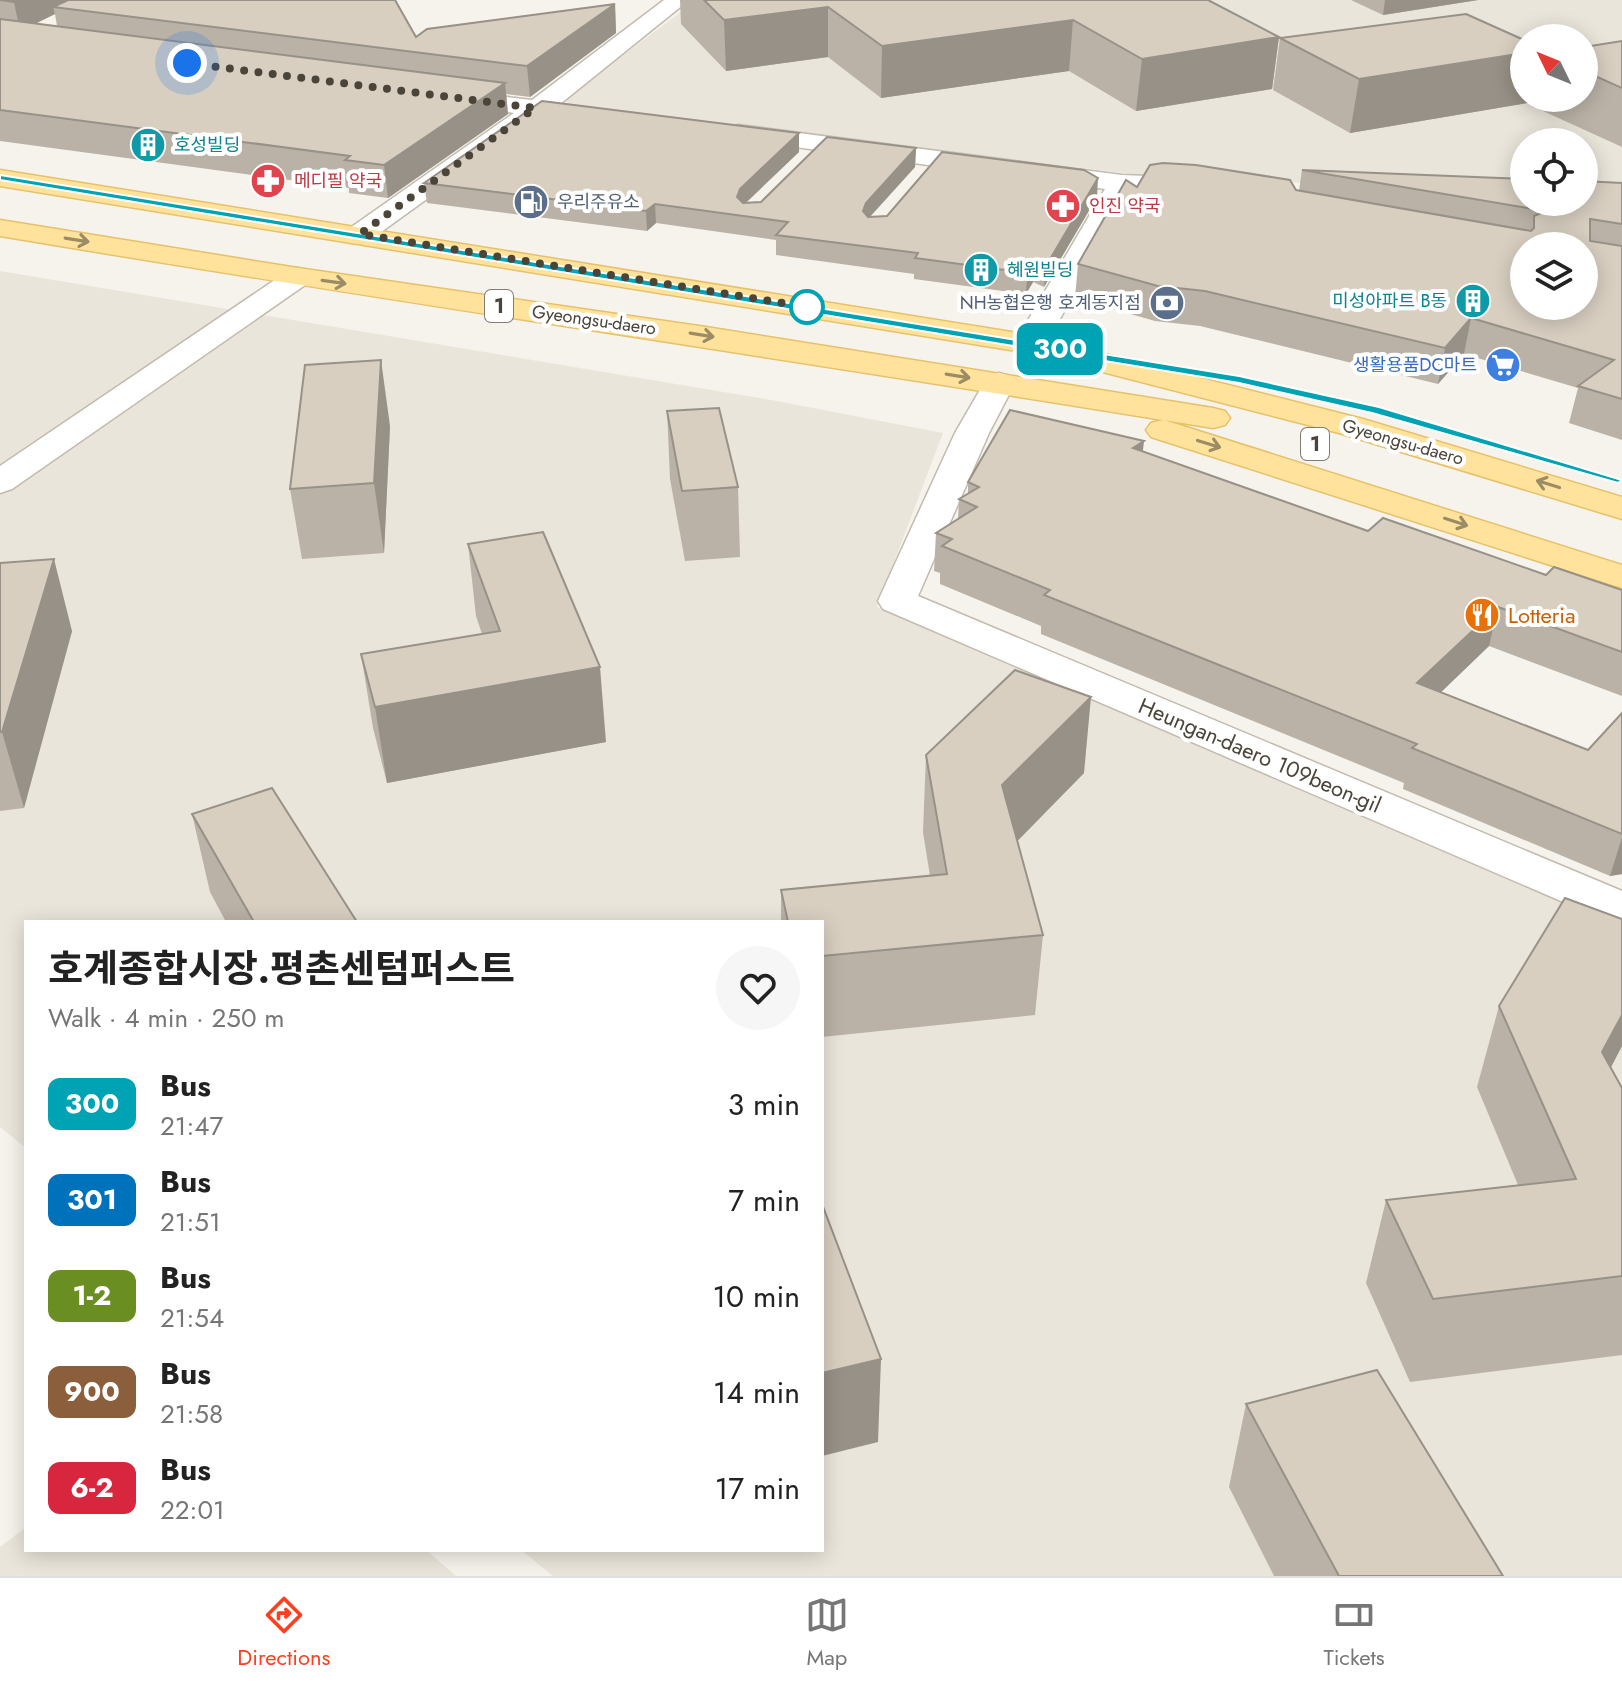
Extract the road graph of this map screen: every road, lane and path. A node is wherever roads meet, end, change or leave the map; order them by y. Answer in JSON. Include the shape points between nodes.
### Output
{"nodes":[{"id":1,"x":678,"y":0,"type":"edge"},
{"id":2,"x":424,"y":94,"type":"edge"},
{"id":3,"x":535,"y":108,"type":"junction"},
{"id":4,"x":613,"y":118,"type":"edge"},
{"id":5,"x":707,"y":130,"type":"edge"},
{"id":6,"x":0,"y":178,"type":"edge"},
{"id":7,"x":1122,"y":183,"type":"junction"},
{"id":8,"x":1222,"y":194,"type":"edge"},
{"id":9,"x":0,"y":228,"type":"edge"},
{"id":10,"x":360,"y":234,"type":"junction"},
{"id":11,"x":298,"y":277,"type":"junction"},
{"id":12,"x":1030,"y":344,"type":"junction"},
{"id":13,"x":999,"y":383,"type":"junction"},
{"id":14,"x":1622,"y":480,"type":"edge"},
{"id":15,"x":0,"y":482,"type":"edge"},
{"id":16,"x":1622,"y":508,"type":"edge"},
{"id":17,"x":1622,"y":537,"type":"edge"},
{"id":18,"x":1622,"y":577,"type":"edge"},
{"id":19,"x":1622,"y":909,"type":"edge"}],
"edges":[{"from":1,"to":3,"type":"street"},
{"from":2,"to":3,"type":"street"},
{"from":3,"to":4,"type":"street"},
{"from":3,"to":10,"type":"street"},
{"from":5,"to":7,"type":"street"},
{"from":6,"to":10,"type":"main road","name":"Gyeongsu-daero","number":"1"},
{"from":7,"to":8,"type":"street"},
{"from":7,"to":12,"type":"street"},
{"from":9,"to":11,"type":"main road","name":"Gyeongsu-daero","number":"1","one_way":true},
{"from":10,"to":12,"type":"main road","name":"Gyeongsu-daero","number":"1"},
{"from":11,"to":13,"type":"main road","name":"Gyeongsu-daero","number":"1","one_way":true},
{"from":11,"to":15,"type":"street"},
{"from":12,"to":14,"type":"main road","via":[[1239,379],[1375,410]]},
{"from":16,"to":12,"type":"main road","name":"Gyeongsu-daero","number":"1","one_way":true,"via":[[1351,426]]},
{"from":13,"to":17,"type":"main road","name":"Gyeongsu-daero","number":"1","via":[[1198,414],[1363,456]]},
{"from":13,"to":18,"type":"main road","one_way":true,"via":[[1180,434]]},
{"from":13,"to":19,"type":"street","name":"Heungan-daero 109beon-gil","via":[[897,601]]}]}
